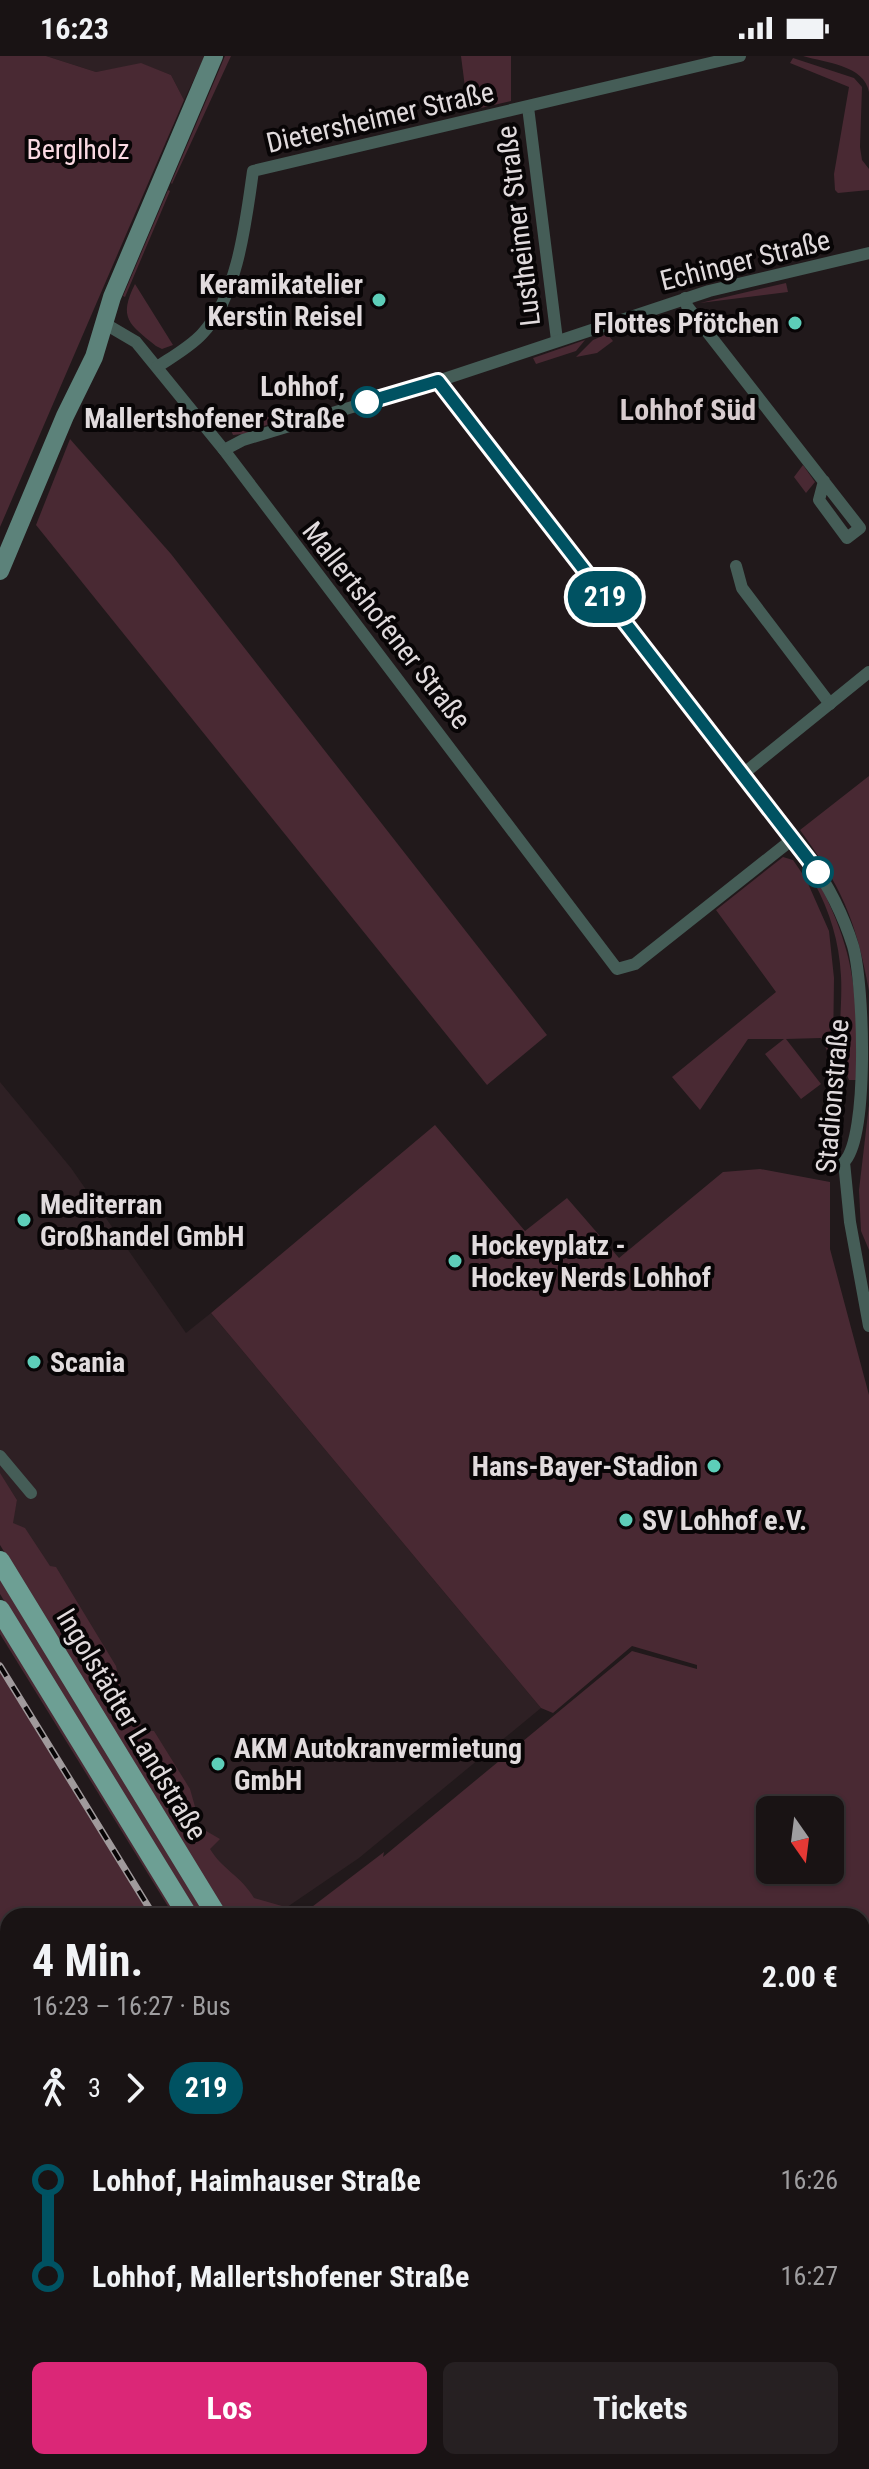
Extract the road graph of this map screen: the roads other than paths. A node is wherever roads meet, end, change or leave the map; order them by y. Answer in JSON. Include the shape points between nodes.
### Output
{"nodes":[{"id":1,"x":214,"y":56,"type":"edge"},
{"id":2,"x":740,"y":56,"type":"edge"},
{"id":3,"x":528,"y":107,"type":"junction"},
{"id":4,"x":865,"y":254,"type":"edge"},
{"id":5,"x":869,"y":266,"type":"edge"},
{"id":6,"x":685,"y":298,"type":"junction"},
{"id":7,"x":102,"y":322,"type":"junction"},
{"id":8,"x":557,"y":340,"type":"junction"},
{"id":9,"x":157,"y":367,"type":"junction"},
{"id":10,"x":438,"y":381,"type":"junction"},
{"id":11,"x":224,"y":450,"type":"junction"},
{"id":12,"x":824,"y":481,"type":"dead end"},
{"id":13,"x":736,"y":566,"type":"dead end"},
{"id":14,"x":0,"y":571,"type":"edge"},
{"id":15,"x":869,"y":672,"type":"edge"},
{"id":16,"x":830,"y":704,"type":"junction"},
{"id":17,"x":743,"y":774,"type":"junction"},
{"id":18,"x":794,"y":838,"type":"junction"},
{"id":19,"x":869,"y":1326,"type":"edge"},
{"id":20,"x":0,"y":1456,"type":"edge"},
{"id":21,"x":31,"y":1493,"type":"dead end"},
{"id":22,"x":0,"y":1561,"type":"edge"},
{"id":23,"x":0,"y":1610,"type":"edge"},
{"id":24,"x":183,"y":1908,"type":"edge"},
{"id":25,"x":212,"y":1908,"type":"edge"}],
"edges":[{"from":1,"to":7,"type":"main road"},
{"from":2,"to":3,"type":"street","name":"Dietersheimer Straße"},
{"from":3,"to":8,"type":"street","name":"Lustheimer Straße"},
{"from":3,"to":9,"type":"street","name":"Dietersheimer Straße","via":[[253,171],[241,254],[215,315],[202,334]]},
{"from":4,"to":5,"type":"street"},
{"from":4,"to":6,"type":"street","name":"Echinger Straße"},
{"from":6,"to":8,"type":"street","name":"Echinger Straße"},
{"from":6,"to":12,"type":"street"},
{"from":7,"to":9,"type":"street","name":"Mallertshofener Straße","via":[[136,342]]},
{"from":7,"to":14,"type":"main road","via":[[82,352],[65,416]]},
{"from":8,"to":10,"type":"street","name":"Echinger Straße"},
{"from":9,"to":11,"type":"street","name":"Mallertshofener Straße"},
{"from":10,"to":11,"type":"street","name":"Echinger Straße"},
{"from":10,"to":17,"type":"street"},
{"from":11,"to":18,"type":"street","name":"Mallertshofener Straße","via":[[613,966],[621,970],[635,964]]},
{"from":13,"to":16,"type":"street","via":[[742,588]]},
{"from":15,"to":16,"type":"street"},
{"from":16,"to":17,"type":"street"},
{"from":17,"to":18,"type":"street"},
{"from":18,"to":19,"type":"street","name":"Stadionstraße","via":[[839,908],[860,974],[862,1093],[856,1150],[844,1162]]},
{"from":20,"to":21,"type":"street"},
{"from":22,"to":25,"type":"main road","name":"Ingolstädter Landstraße"},
{"from":23,"to":24,"type":"main road","name":"Ingolstädter Landstraße"}]}
